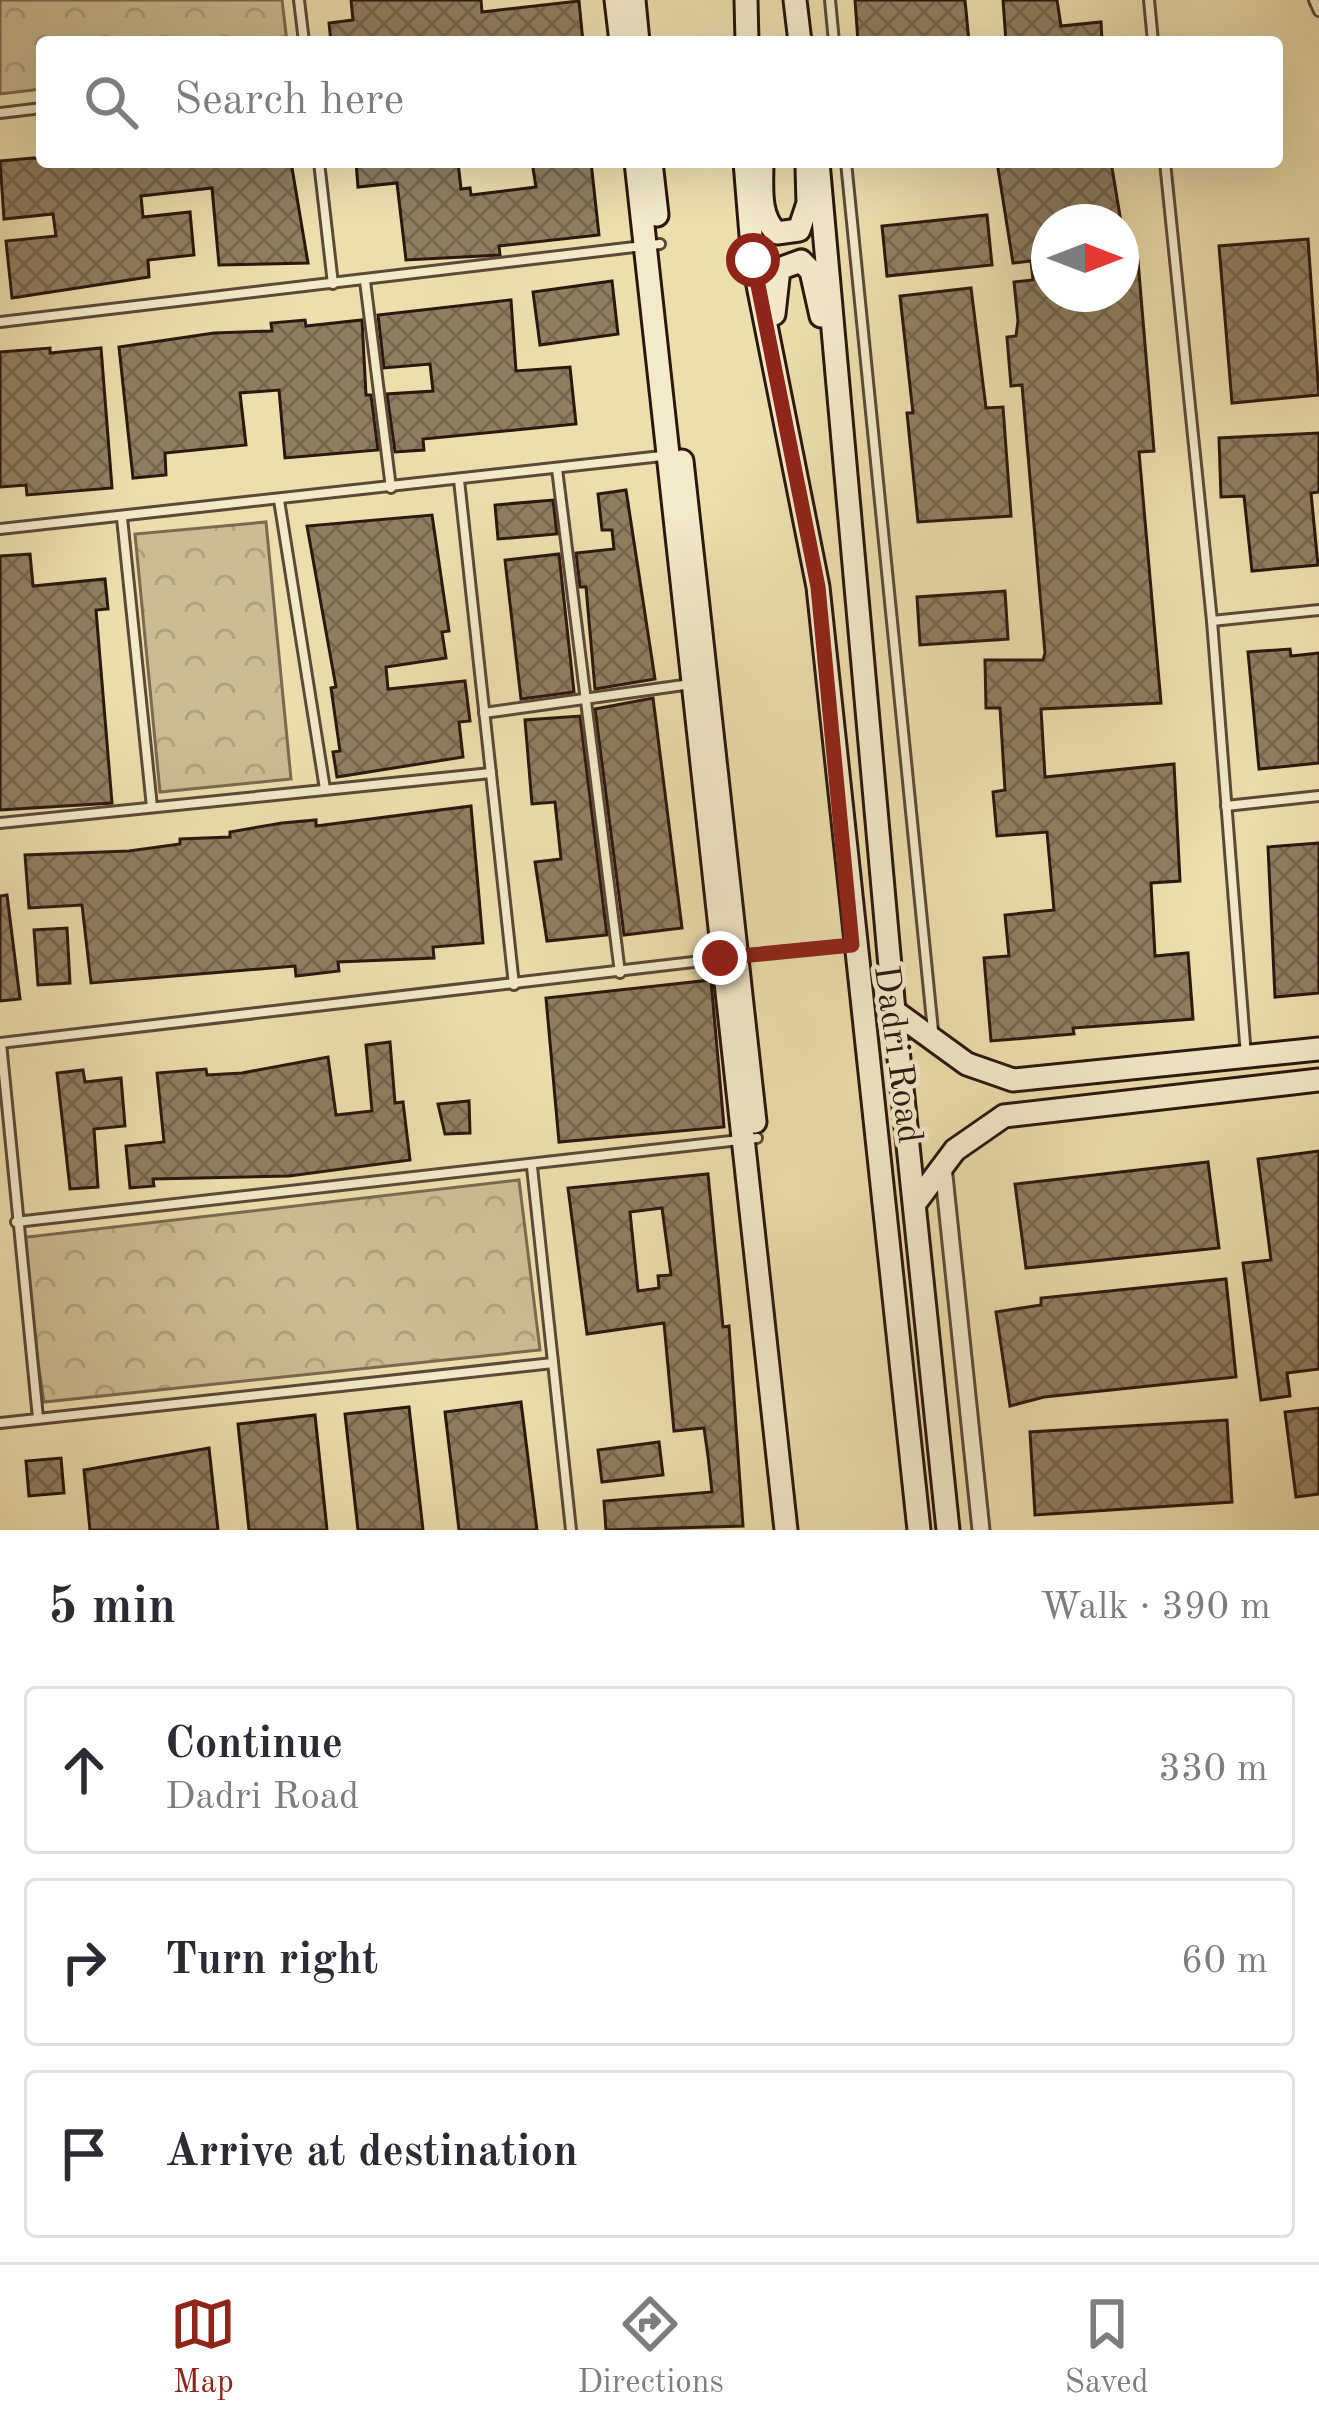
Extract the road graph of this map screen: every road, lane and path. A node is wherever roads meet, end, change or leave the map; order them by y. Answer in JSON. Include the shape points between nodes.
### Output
{"nodes":[{"id":1,"x":299,"y":0,"type":"edge"},
{"id":2,"x":616,"y":0,"type":"edge"},
{"id":3,"x":634,"y":0,"type":"edge"},
{"id":4,"x":746,"y":0,"type":"edge"},
{"id":5,"x":795,"y":0,"type":"edge"},
{"id":6,"x":830,"y":0,"type":"edge"},
{"id":7,"x":1148,"y":0,"type":"edge"},
{"id":8,"x":1314,"y":0,"type":"edge"},
{"id":9,"x":1319,"y":11,"type":"edge"},
{"id":10,"x":303,"y":36,"type":"edge"},
{"id":11,"x":620,"y":36,"type":"edge"},
{"id":12,"x":637,"y":36,"type":"edge"},
{"id":13,"x":747,"y":36,"type":"edge"},
{"id":14,"x":799,"y":36,"type":"edge"},
{"id":15,"x":833,"y":36,"type":"edge"},
{"id":16,"x":1152,"y":36,"type":"edge"},
{"id":17,"x":36,"y":109,"type":"edge"},
{"id":18,"x":0,"y":113,"type":"edge"},
{"id":19,"x":320,"y":168,"type":"edge"},
{"id":20,"x":637,"y":168,"type":"edge"},
{"id":21,"x":651,"y":168,"type":"edge"},
{"id":22,"x":745,"y":168,"type":"edge"},
{"id":23,"x":762,"y":168,"type":"edge"},
{"id":24,"x":807,"y":168,"type":"edge"},
{"id":25,"x":819,"y":168,"type":"edge"},
{"id":26,"x":847,"y":168,"type":"edge"},
{"id":27,"x":1166,"y":168,"type":"edge"},
{"id":28,"x":653,"y":245,"type":"junction"},
{"id":29,"x":365,"y":281,"type":"junction"},
{"id":30,"x":333,"y":284,"type":"junction"},
{"id":31,"x":0,"y":322,"type":"edge"},
{"id":32,"x":778,"y":392,"type":"junction"},
{"id":33,"x":840,"y":433,"type":"junction"},
{"id":34,"x":674,"y":454,"type":"junction"},
{"id":35,"x":557,"y":469,"type":"junction"},
{"id":36,"x":459,"y":480,"type":"junction"},
{"id":37,"x":391,"y":488,"type":"junction"},
{"id":38,"x":279,"y":500,"type":"junction"},
{"id":39,"x":122,"y":518,"type":"junction"},
{"id":40,"x":0,"y":529,"type":"edge"},
{"id":41,"x":1319,"y":610,"type":"edge"},
{"id":42,"x":1212,"y":621,"type":"junction"},
{"id":43,"x":701,"y":682,"type":"junction"},
{"id":44,"x":585,"y":701,"type":"junction"},
{"id":45,"x":484,"y":713,"type":"junction"},
{"id":46,"x":491,"y":773,"type":"junction"},
{"id":47,"x":325,"y":790,"type":"junction"},
{"id":48,"x":1319,"y":796,"type":"edge"},
{"id":49,"x":1226,"y":806,"type":"junction"},
{"id":50,"x":152,"y":807,"type":"junction"},
{"id":51,"x":0,"y":823,"type":"edge"},
{"id":52,"x":852,"y":945,"type":"junction"},
{"id":53,"x":729,"y":957,"type":"junction"},
{"id":54,"x":620,"y":973,"type":"junction"},
{"id":55,"x":514,"y":986,"type":"junction"},
{"id":56,"x":894,"y":1011,"type":"junction"},
{"id":57,"x":0,"y":1043,"type":"edge"},
{"id":58,"x":934,"y":1045,"type":"junction"},
{"id":59,"x":1319,"y":1049,"type":"edge"},
{"id":60,"x":1246,"y":1058,"type":"junction"},
{"id":61,"x":1319,"y":1080,"type":"edge"},
{"id":62,"x":1249,"y":1088,"type":"junction"},
{"id":63,"x":750,"y":1139,"type":"junction"},
{"id":64,"x":944,"y":1166,"type":"junction"},
{"id":65,"x":532,"y":1167,"type":"junction"},
{"id":66,"x":916,"y":1202,"type":"junction"},
{"id":67,"x":16,"y":1222,"type":"junction"},
{"id":68,"x":553,"y":1363,"type":"junction"},
{"id":69,"x":38,"y":1418,"type":"junction"},
{"id":70,"x":0,"y":1423,"type":"edge"},
{"id":71,"x":571,"y":1530,"type":"edge"},
{"id":72,"x":786,"y":1530,"type":"edge"},
{"id":73,"x":800,"y":1530,"type":"edge"},
{"id":74,"x":919,"y":1530,"type":"edge"},
{"id":75,"x":948,"y":1530,"type":"edge"},
{"id":76,"x":980,"y":1530,"type":"edge"}],
"edges":[{"from":1,"to":10,"type":"lane"},
{"from":2,"to":11,"type":"main road"},
{"from":3,"to":12,"type":"main road"},
{"from":4,"to":13,"type":"main road"},
{"from":5,"to":14,"type":"main road"},
{"from":6,"to":15,"type":"lane"},
{"from":7,"to":16,"type":"lane"},
{"from":8,"to":9,"type":"lane"},
{"from":17,"to":18,"type":"lane"},
{"from":19,"to":30,"type":"lane"},
{"from":20,"to":28,"type":"main road"},
{"from":21,"to":28,"type":"main road"},
{"from":22,"to":32,"type":"main road","name":"Dadri Road"},
{"from":23,"to":24,"type":"main road","via":[[768,226],[788,233],[805,221]]},
{"from":25,"to":33,"type":"main road","name":"Dadri Road"},
{"from":26,"to":58,"type":"lane"},
{"from":27,"to":42,"type":"lane"},
{"from":28,"to":29,"type":"lane"},
{"from":28,"to":34,"type":"main road"},
{"from":29,"to":30,"type":"lane"},
{"from":29,"to":37,"type":"lane"},
{"from":30,"to":31,"type":"lane"},
{"from":32,"to":33,"type":"main road","via":[[774,286],[779,268],[802,261],[817,288]]},
{"from":32,"to":52,"type":"main road","name":"Dadri Road","via":[[818,587]]},
{"from":33,"to":56,"type":"main road","name":"Dadri Road"},
{"from":34,"to":35,"type":"lane"},
{"from":34,"to":43,"type":"main road"},
{"from":35,"to":36,"type":"lane"},
{"from":35,"to":44,"type":"lane"},
{"from":36,"to":37,"type":"lane"},
{"from":36,"to":45,"type":"lane"},
{"from":37,"to":38,"type":"lane"},
{"from":38,"to":39,"type":"lane"},
{"from":38,"to":47,"type":"lane"},
{"from":39,"to":40,"type":"lane"},
{"from":39,"to":50,"type":"lane"},
{"from":41,"to":42,"type":"lane"},
{"from":42,"to":49,"type":"lane"},
{"from":43,"to":44,"type":"lane"},
{"from":43,"to":53,"type":"main road"},
{"from":44,"to":45,"type":"lane"},
{"from":44,"to":54,"type":"lane"},
{"from":45,"to":46,"type":"lane"},
{"from":46,"to":47,"type":"lane"},
{"from":46,"to":55,"type":"lane"},
{"from":47,"to":50,"type":"lane"},
{"from":48,"to":49,"type":"lane"},
{"from":49,"to":60,"type":"lane"},
{"from":50,"to":51,"type":"lane"},
{"from":52,"to":53,"type":"lane"},
{"from":52,"to":74,"type":"main road","name":"Dadri Road"},
{"from":53,"to":54,"type":"lane"},
{"from":53,"to":63,"type":"main road"},
{"from":54,"to":55,"type":"lane"},
{"from":55,"to":57,"type":"lane"},
{"from":56,"to":58,"type":"main road"},
{"from":56,"to":66,"type":"main road","name":"Dadri Road"},
{"from":57,"to":67,"type":"lane"},
{"from":58,"to":60,"type":"main road","via":[[1013,1080]]},
{"from":59,"to":60,"type":"main road"},
{"from":60,"to":62,"type":"street"},
{"from":61,"to":62,"type":"main road"},
{"from":62,"to":64,"type":"main road","via":[[1004,1116]]},
{"from":63,"to":65,"type":"lane"},
{"from":63,"to":72,"type":"main road"},
{"from":63,"to":73,"type":"main road"},
{"from":64,"to":66,"type":"main road"},
{"from":64,"to":76,"type":"street"},
{"from":65,"to":67,"type":"lane"},
{"from":65,"to":68,"type":"lane"},
{"from":66,"to":75,"type":"main road","name":"Dadri Road"},
{"from":67,"to":69,"type":"lane"},
{"from":68,"to":69,"type":"lane"},
{"from":68,"to":71,"type":"lane"},
{"from":69,"to":70,"type":"lane"}]}
